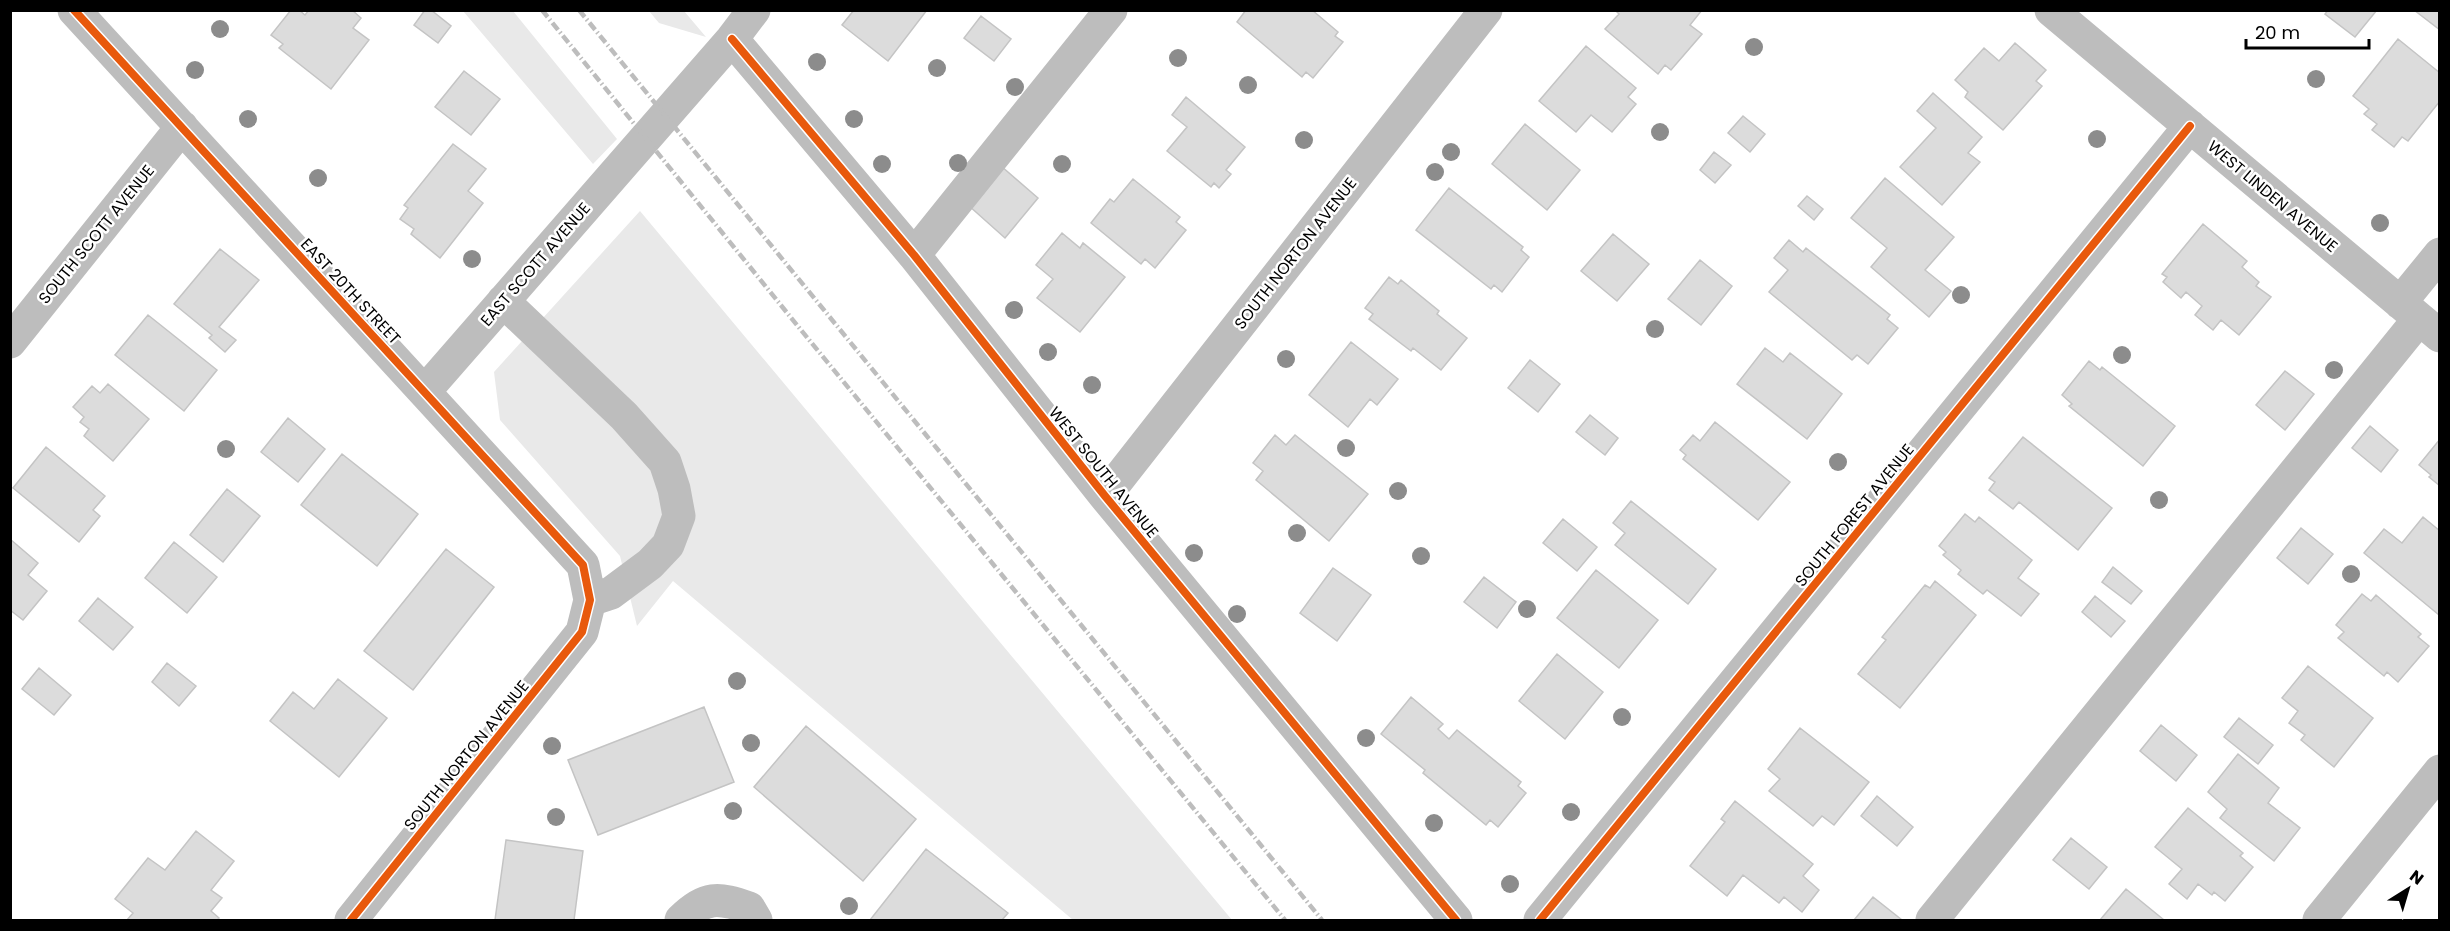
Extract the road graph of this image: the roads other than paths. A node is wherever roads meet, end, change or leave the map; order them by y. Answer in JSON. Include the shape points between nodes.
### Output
{"nodes":[{"id":1,"x":74,"y":10,"type":"edge"},
{"id":2,"x":754,"y":10,"type":"edge"},
{"id":3,"x":1111,"y":10,"type":"edge"},
{"id":4,"x":1486,"y":10,"type":"edge"},
{"id":5,"x":2051,"y":10,"type":"edge"},
{"id":6,"x":732,"y":39,"type":"junction"},
{"id":7,"x":2190,"y":126,"type":"junction"},
{"id":8,"x":182,"y":127,"type":"junction"},
{"id":9,"x":2439,"y":254,"type":"edge"},
{"id":10,"x":914,"y":255,"type":"junction"},
{"id":11,"x":503,"y":301,"type":"junction"},
{"id":12,"x":2420,"y":320,"type":"edge"},
{"id":13,"x":10,"y":342,"type":"edge"},
{"id":14,"x":425,"y":391,"type":"junction"},
{"id":15,"x":1105,"y":496,"type":"junction"},
{"id":16,"x":590,"y":600,"type":"junction"},
{"id":17,"x":2439,"y":771,"type":"edge"},
{"id":18,"x":351,"y":921,"type":"edge"},
{"id":19,"x":681,"y":921,"type":"edge"},
{"id":20,"x":756,"y":921,"type":"edge"},
{"id":21,"x":1456,"y":921,"type":"edge"},
{"id":22,"x":1540,"y":921,"type":"edge"},
{"id":23,"x":1932,"y":921,"type":"edge"},
{"id":24,"x":2319,"y":921,"type":"edge"}],
"edges":[{"from":1,"to":8,"type":"street","name":"EAST 20TH STREET"},
{"from":2,"to":6,"type":"street"},
{"from":3,"to":10,"type":"street"},
{"from":4,"to":15,"type":"street","name":"SOUTH NORTON AVENUE"},
{"from":5,"to":7,"type":"street","name":"WEST LINDEN AVENUE"},
{"from":6,"to":10,"type":"street","name":"WEST SOUTH AVENUE"},
{"from":6,"to":11,"type":"street","name":"EAST SCOTT AVENUE"},
{"from":7,"to":12,"type":"street","name":"WEST LINDEN AVENUE"},
{"from":7,"to":22,"type":"street","name":"SOUTH FOREST AVENUE"},
{"from":8,"to":13,"type":"street","name":"SOUTH SCOTT AVENUE"},
{"from":8,"to":14,"type":"street","name":"EAST 20TH STREET"},
{"from":9,"to":12,"type":"street"},
{"from":10,"to":15,"type":"street","name":"WEST SOUTH AVENUE"},
{"from":11,"to":14,"type":"street","name":"EAST SCOTT AVENUE"},
{"from":11,"to":16,"type":"street","via":[[624,416],[665,462],[674,489],[679,516],[668,545],[611,593]]},
{"from":12,"to":23,"type":"street"},
{"from":14,"to":16,"type":"street","name":"EAST 20TH STREET","via":[[583,565]]},
{"from":15,"to":21,"type":"street","name":"WEST SOUTH AVENUE"},
{"from":16,"to":18,"type":"street","name":"SOUTH NORTON AVENUE","via":[[582,632]]},
{"from":17,"to":24,"type":"street"},
{"from":19,"to":20,"type":"street","via":[[694,907],[723,899],[749,908]]}]}
